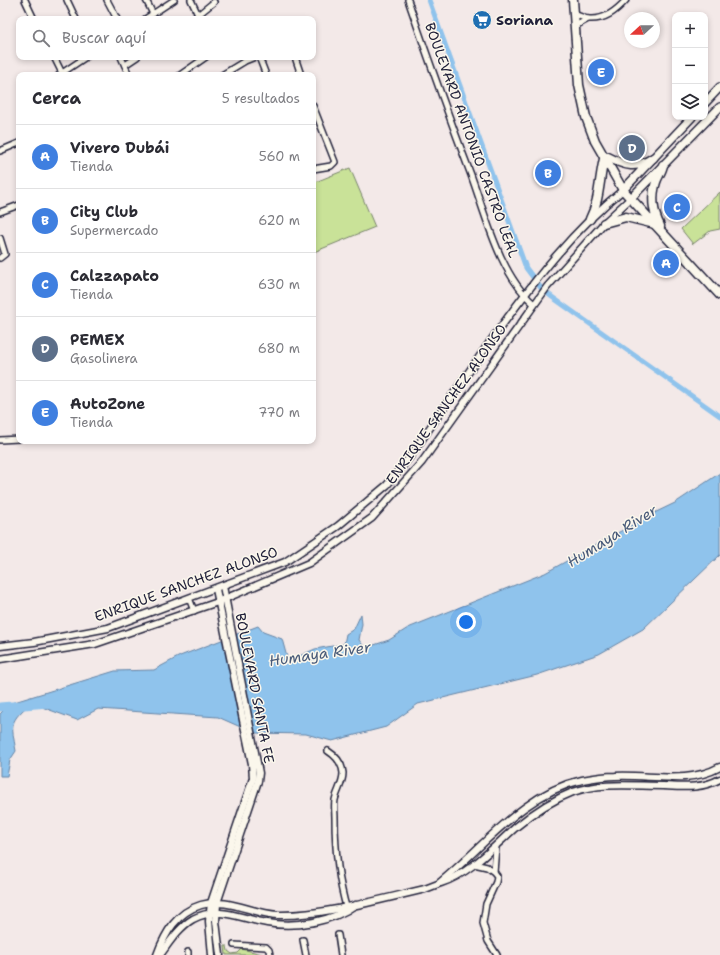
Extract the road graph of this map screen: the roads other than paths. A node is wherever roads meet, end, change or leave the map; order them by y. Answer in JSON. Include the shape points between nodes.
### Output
{"nodes":[{"id":1,"x":25,"y":0,"type":"edge"},
{"id":2,"x":66,"y":0,"type":"edge"},
{"id":3,"x":107,"y":0,"type":"edge"},
{"id":4,"x":146,"y":0,"type":"edge"},
{"id":5,"x":174,"y":0,"type":"edge"},
{"id":6,"x":190,"y":0,"type":"edge"},
{"id":7,"x":408,"y":0,"type":"edge"},
{"id":8,"x":573,"y":0,"type":"edge"},
{"id":9,"x":577,"y":0,"type":"edge"},
{"id":10,"x":626,"y":0,"type":"edge"},
{"id":11,"x":214,"y":2,"type":"dead end"},
{"id":12,"x":153,"y":14,"type":"junction"},
{"id":13,"x":576,"y":15,"type":"junction"},
{"id":14,"x":33,"y":16,"type":"edge"},
{"id":15,"x":74,"y":16,"type":"edge"},
{"id":16,"x":115,"y":16,"type":"edge"},
{"id":17,"x":150,"y":16,"type":"edge"},
{"id":18,"x":196,"y":16,"type":"edge"},
{"id":19,"x":199,"y":16,"type":"edge"},
{"id":20,"x":588,"y":19,"type":"junction"},
{"id":21,"x":576,"y":24,"type":"junction"},
{"id":22,"x":55,"y":60,"type":"edge"},
{"id":23,"x":81,"y":60,"type":"edge"},
{"id":24,"x":122,"y":60,"type":"edge"},
{"id":25,"x":132,"y":60,"type":"edge"},
{"id":26,"x":202,"y":60,"type":"edge"},
{"id":27,"x":248,"y":60,"type":"edge"},
{"id":28,"x":260,"y":60,"type":"edge"},
{"id":29,"x":296,"y":60,"type":"edge"},
{"id":30,"x":125,"y":65,"type":"junction"},
{"id":31,"x":59,"y":72,"type":"edge"},
{"id":32,"x":63,"y":72,"type":"edge"},
{"id":33,"x":128,"y":72,"type":"edge"},
{"id":34,"x":184,"y":72,"type":"edge"},
{"id":35,"x":229,"y":72,"type":"edge"},
{"id":36,"x":265,"y":72,"type":"edge"},
{"id":37,"x":300,"y":72,"type":"edge"},
{"id":38,"x":720,"y":88,"type":"edge"},
{"id":39,"x":708,"y":100,"type":"edge"},
{"id":40,"x":720,"y":107,"type":"edge"},
{"id":41,"x":689,"y":120,"type":"edge"},
{"id":42,"x":316,"y":122,"type":"edge"},
{"id":43,"x":16,"y":144,"type":"edge"},
{"id":44,"x":0,"y":151,"type":"edge"},
{"id":45,"x":606,"y":158,"type":"junction"},
{"id":46,"x":653,"y":158,"type":"junction"},
{"id":47,"x":663,"y":164,"type":"junction"},
{"id":48,"x":316,"y":168,"type":"edge"},
{"id":49,"x":625,"y":188,"type":"junction"},
{"id":50,"x":632,"y":197,"type":"junction"},
{"id":51,"x":16,"y":206,"type":"edge"},
{"id":52,"x":0,"y":212,"type":"edge"},
{"id":53,"x":590,"y":219,"type":"junction"},
{"id":54,"x":604,"y":223,"type":"junction"},
{"id":55,"x":658,"y":226,"type":"junction"},
{"id":56,"x":0,"y":238,"type":"edge"},
{"id":57,"x":0,"y":258,"type":"edge"},
{"id":58,"x":524,"y":295,"type":"junction"},
{"id":59,"x":720,"y":295,"type":"edge"},
{"id":60,"x":536,"y":302,"type":"junction"},
{"id":61,"x":16,"y":439,"type":"edge"},
{"id":62,"x":0,"y":440,"type":"edge"},
{"id":63,"x":223,"y":586,"type":"junction"},
{"id":64,"x":216,"y":589,"type":"junction"},
{"id":65,"x":189,"y":598,"type":"junction"},
{"id":66,"x":226,"y":599,"type":"junction"},
{"id":67,"x":219,"y":602,"type":"junction"},
{"id":68,"x":194,"y":611,"type":"junction"},
{"id":69,"x":0,"y":646,"type":"edge"},
{"id":70,"x":0,"y":659,"type":"edge"},
{"id":71,"x":242,"y":698,"type":"junction"},
{"id":72,"x":328,"y":751,"type":"dead end"},
{"id":73,"x":720,"y":768,"type":"edge"},
{"id":74,"x":720,"y":779,"type":"edge"},
{"id":75,"x":496,"y":847,"type":"junction"},
{"id":76,"x":474,"y":864,"type":"junction"},
{"id":77,"x":494,"y":872,"type":"junction"},
{"id":78,"x":438,"y":884,"type":"junction"},
{"id":79,"x":214,"y":903,"type":"junction"},
{"id":80,"x":346,"y":909,"type":"junction"},
{"id":81,"x":217,"y":912,"type":"junction"},
{"id":82,"x":210,"y":913,"type":"junction"},
{"id":83,"x":338,"y":935,"type":"dead end"},
{"id":84,"x":303,"y":940,"type":"dead end"},
{"id":85,"x":234,"y":945,"type":"dead end"},
{"id":86,"x":158,"y":955,"type":"edge"},
{"id":87,"x":212,"y":955,"type":"edge"},
{"id":88,"x":220,"y":955,"type":"edge"},
{"id":89,"x":270,"y":955,"type":"edge"},
{"id":90,"x":306,"y":955,"type":"edge"},
{"id":91,"x":341,"y":955,"type":"edge"},
{"id":92,"x":497,"y":955,"type":"edge"}],
"edges":[{"from":1,"to":14,"type":"street"},
{"from":2,"to":15,"type":"street"},
{"from":3,"to":16,"type":"street"},
{"from":4,"to":12,"type":"street"},
{"from":5,"to":12,"type":"street"},
{"from":6,"to":18,"type":"street"},
{"from":7,"to":58,"type":"street","name":"BOULEVARD ANTONIO CASTRO LEAL","via":[[486,216],[507,269]]},
{"from":8,"to":13,"type":"main road"},
{"from":9,"to":13,"type":"main road"},
{"from":10,"to":20,"type":"street","via":[[608,16]]},
{"from":11,"to":19,"type":"street"},
{"from":12,"to":17,"type":"street"},
{"from":13,"to":20,"type":"street"},
{"from":13,"to":21,"type":"main road"},
{"from":20,"to":21,"type":"street"},
{"from":21,"to":45,"type":"main road","via":[[583,106],[595,141]]},
{"from":22,"to":31,"type":"street"},
{"from":23,"to":32,"type":"street"},
{"from":24,"to":30,"type":"street"},
{"from":25,"to":30,"type":"street"},
{"from":26,"to":34,"type":"street"},
{"from":27,"to":35,"type":"street"},
{"from":28,"to":36,"type":"street"},
{"from":29,"to":37,"type":"street"},
{"from":30,"to":33,"type":"street"},
{"from":38,"to":39,"type":"main road"},
{"from":40,"to":47,"type":"main road"},
{"from":41,"to":46,"type":"main road"},
{"from":42,"to":48,"type":"street","via":[[335,162],[331,166]]},
{"from":43,"to":44,"type":"street"},
{"from":45,"to":46,"type":"main road","via":[[632,166],[644,164]]},
{"from":45,"to":49,"type":"main road"},
{"from":45,"to":53,"type":"main road","via":[[600,174],[597,203]]},
{"from":46,"to":49,"type":"main road"},
{"from":47,"to":50,"type":"main road"},
{"from":47,"to":55,"type":"main road","via":[[655,183],[653,197]]},
{"from":49,"to":50,"type":"main road"},
{"from":49,"to":53,"type":"street","name":"ENRIQUE SANCHEZ ALONSO"},
{"from":50,"to":54,"type":"street","name":"ENRIQUE SANCHEZ ALONSO"},
{"from":50,"to":55,"type":"main road"},
{"from":51,"to":52,"type":"street"},
{"from":53,"to":58,"type":"street","name":"ENRIQUE SANCHEZ ALONSO"},
{"from":54,"to":55,"type":"main road","via":[[626,217]]},
{"from":54,"to":60,"type":"street","name":"ENRIQUE SANCHEZ ALONSO"},
{"from":55,"to":59,"type":"main road"},
{"from":56,"to":57,"type":"street","via":[[5,250],[5,254]]},
{"from":58,"to":60,"type":"street","name":"BOULEVARD ANTONIO CASTRO LEAL"},
{"from":58,"to":63,"type":"street","name":"ENRIQUE SANCHEZ ALONSO","via":[[409,458],[387,484],[338,526],[285,562]]},
{"from":60,"to":66,"type":"street","name":"ENRIQUE SANCHEZ ALONSO","via":[[422,462],[372,518],[309,563]]},
{"from":61,"to":62,"type":"street"},
{"from":63,"to":64,"type":"street","name":"ENRIQUE SANCHEZ ALONSO"},
{"from":63,"to":66,"type":"street","name":"BOULEVARD SANTA FE"},
{"from":64,"to":65,"type":"street","name":"ENRIQUE SANCHEZ ALONSO"},
{"from":64,"to":67,"type":"street","name":"BOULEVARD SANTA FE"},
{"from":65,"to":68,"type":"street"},
{"from":65,"to":69,"type":"street","name":"ENRIQUE SANCHEZ ALONSO","via":[[108,628]]},
{"from":66,"to":67,"type":"street","name":"ENRIQUE SANCHEZ ALONSO"},
{"from":66,"to":71,"type":"street","name":"BOULEVARD SANTA FE"},
{"from":67,"to":68,"type":"street","name":"ENRIQUE SANCHEZ ALONSO"},
{"from":67,"to":71,"type":"street","name":"BOULEVARD SANTA FE"},
{"from":68,"to":70,"type":"street","name":"ENRIQUE SANCHEZ ALONSO","via":[[94,644]]},
{"from":71,"to":79,"type":"street","name":"BOULEVARD SANTA FE","via":[[253,778]]},
{"from":72,"to":80,"type":"street","via":[[338,760],[343,773],[335,800],[335,832],[336,855]]},
{"from":73,"to":78,"type":"street","via":[[684,778],[604,776],[580,780],[553,790],[512,818]]},
{"from":74,"to":75,"type":"street","via":[[709,784],[687,787],[607,785],[578,791],[540,808]]},
{"from":75,"to":76,"type":"street"},
{"from":75,"to":77,"type":"street"},
{"from":76,"to":77,"type":"street"},
{"from":76,"to":78,"type":"street","via":[[458,876]]},
{"from":77,"to":92,"type":"street","via":[[497,876],[496,882],[486,904],[484,923],[488,940]]},
{"from":78,"to":80,"type":"street","via":[[356,904]]},
{"from":79,"to":80,"type":"street","via":[[279,915]]},
{"from":79,"to":81,"type":"street","name":"BOULEVARD SANTA FE"},
{"from":79,"to":82,"type":"street","name":"BOULEVARD SANTA FE"},
{"from":79,"to":86,"type":"street","via":[[181,916],[168,931]]},
{"from":80,"to":81,"type":"street","via":[[334,918],[290,924],[269,924]]},
{"from":81,"to":82,"type":"street"},
{"from":81,"to":88,"type":"street","name":"BOULEVARD SANTA FE"},
{"from":82,"to":86,"type":"street","via":[[188,923]]},
{"from":82,"to":87,"type":"street","name":"BOULEVARD SANTA FE"},
{"from":83,"to":91,"type":"street"},
{"from":84,"to":90,"type":"street"},
{"from":85,"to":89,"type":"street","via":[[266,947]]}]}
